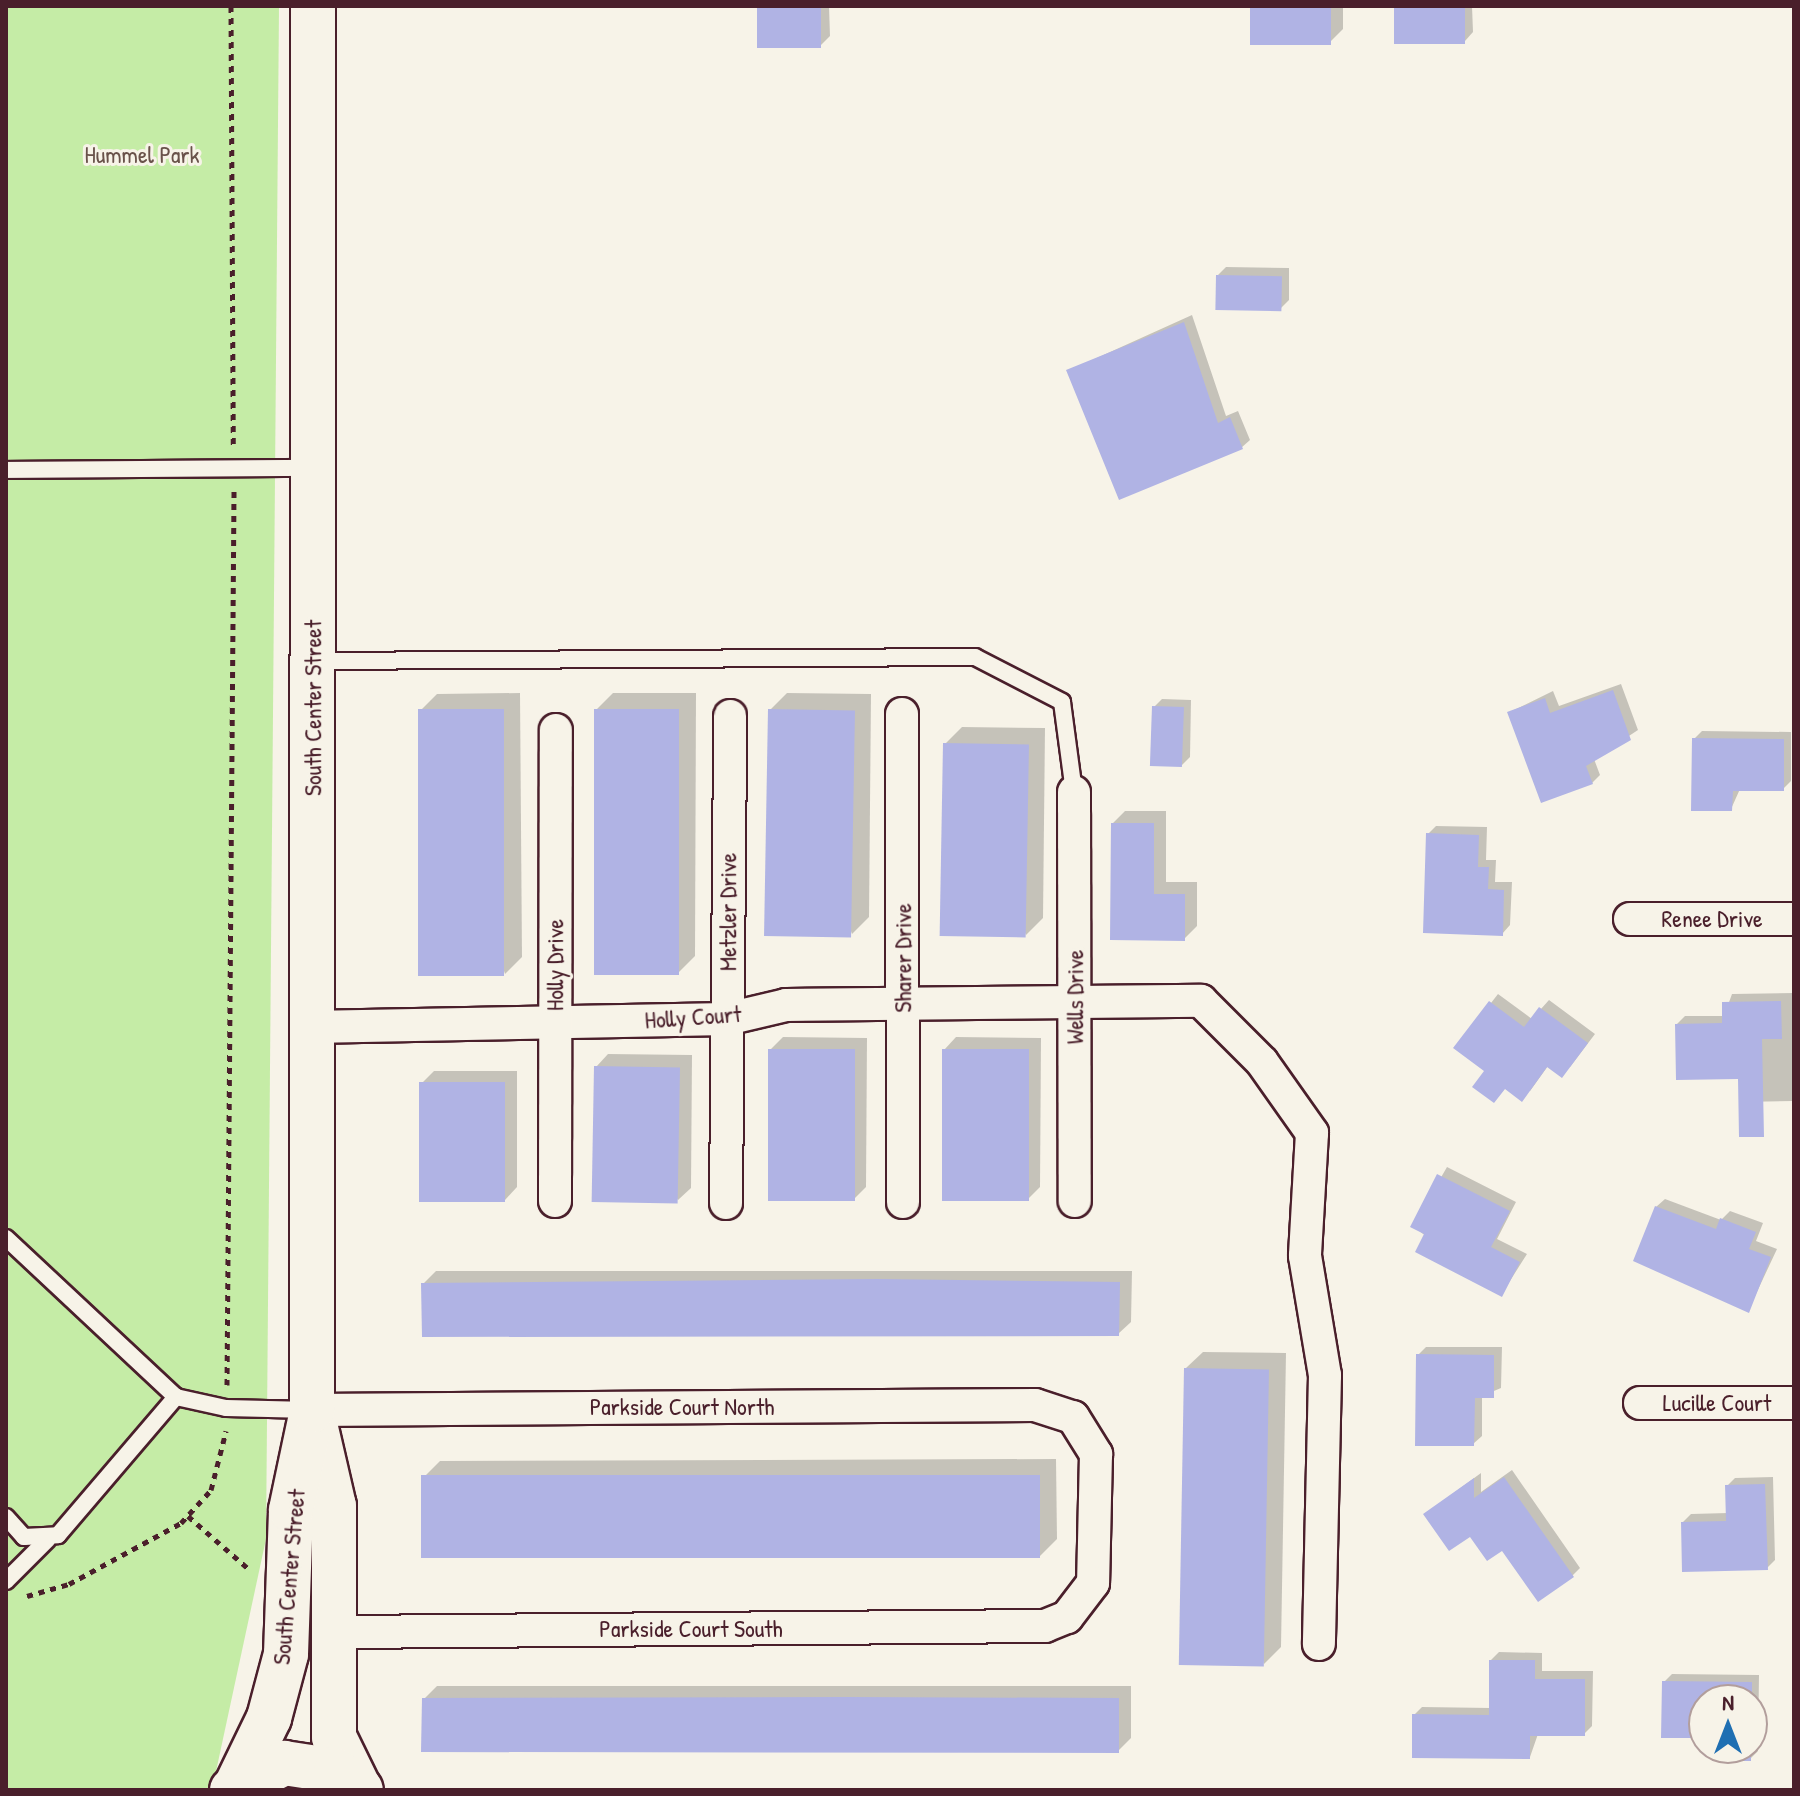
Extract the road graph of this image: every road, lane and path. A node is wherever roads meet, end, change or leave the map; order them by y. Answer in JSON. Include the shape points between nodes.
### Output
{"nodes":[{"id":1,"x":231,"y":6,"type":"edge"},
{"id":2,"x":313,"y":6,"type":"edge"},
{"id":3,"x":234,"y":468,"type":"junction"},
{"id":4,"x":313,"y":468,"type":"junction"},
{"id":5,"x":6,"y":470,"type":"edge"},
{"id":6,"x":313,"y":661,"type":"junction"},
{"id":7,"x":902,"y":714,"type":"dead end"},
{"id":8,"x":730,"y":716,"type":"dead end"},
{"id":9,"x":556,"y":730,"type":"dead end"},
{"id":10,"x":1074,"y":792,"type":"joint"},
{"id":11,"x":1630,"y":919,"type":"dead end"},
{"id":12,"x":1794,"y":919,"type":"edge"},
{"id":13,"x":1075,"y":998,"type":"junction"},
{"id":14,"x":903,"y":1003,"type":"junction"},
{"id":15,"x":727,"y":1019,"type":"junction"},
{"id":16,"x":555,"y":1023,"type":"junction"},
{"id":17,"x":310,"y":1027,"type":"junction"},
{"id":18,"x":555,"y":1201,"type":"dead end"},
{"id":19,"x":1075,"y":1201,"type":"dead end"},
{"id":20,"x":903,"y":1202,"type":"dead end"},
{"id":21,"x":726,"y":1203,"type":"dead end"},
{"id":22,"x":6,"y":1238,"type":"edge"},
{"id":23,"x":176,"y":1397,"type":"junction"},
{"id":24,"x":1640,"y":1403,"type":"dead end"},
{"id":25,"x":1794,"y":1403,"type":"edge"},
{"id":26,"x":226,"y":1408,"type":"junction"},
{"id":27,"x":312,"y":1410,"type":"junction"},
{"id":28,"x":188,"y":1516,"type":"junction"},
{"id":29,"x":6,"y":1517,"type":"edge"},
{"id":30,"x":48,"y":1539,"type":"junction"},
{"id":31,"x":6,"y":1581,"type":"edge"},
{"id":32,"x":258,"y":1583,"type":"dead end"},
{"id":33,"x":18,"y":1598,"type":"dead end"},
{"id":34,"x":1045,"y":1626,"type":"joint"},
{"id":35,"x":337,"y":1632,"type":"junction"},
{"id":36,"x":1319,"y":1644,"type":"dead end"},
{"id":37,"x":234,"y":1788,"type":"edge"},
{"id":38,"x":359,"y":1788,"type":"edge"}],
"edges":[{"from":1,"to":3,"type":"path"},
{"from":2,"to":4,"type":"main road","name":"South Center Street"},
{"from":3,"to":4,"type":"lane"},
{"from":3,"to":5,"type":"lane"},
{"from":3,"to":26,"type":"path"},
{"from":4,"to":6,"type":"main road","name":"South Center Street"},
{"from":6,"to":10,"type":"lane","via":[[975,657],[1062,702]]},
{"from":6,"to":17,"type":"main road","name":"South Center Street"},
{"from":7,"to":14,"type":"street","name":"Sharer Drive"},
{"from":8,"to":15,"type":"street","name":"Metzler Drive"},
{"from":9,"to":16,"type":"street","name":"Holly Drive"},
{"from":10,"to":13,"type":"street","name":"Wells Drive"},
{"from":11,"to":12,"type":"street","name":"Renee Drive"},
{"from":13,"to":14,"type":"street","name":"Holly Court"},
{"from":13,"to":19,"type":"street","name":"Wells Drive"},
{"from":13,"to":36,"type":"street","name":"Holly Court","via":[[1201,1001],[1262,1062],[1312,1133],[1305,1256],[1325,1375]]},
{"from":14,"to":15,"type":"street","name":"Holly Court","via":[[786,1005]]},
{"from":14,"to":20,"type":"street","name":"Sharer Drive"},
{"from":15,"to":16,"type":"street","name":"Holly Court"},
{"from":15,"to":21,"type":"street","name":"Metzler Drive"},
{"from":16,"to":17,"type":"street","name":"Holly Court"},
{"from":16,"to":18,"type":"street","name":"Holly Drive"},
{"from":17,"to":27,"type":"main road","name":"South Center Street"},
{"from":22,"to":23,"type":"lane"},
{"from":23,"to":26,"type":"lane"},
{"from":23,"to":30,"type":"lane"},
{"from":24,"to":25,"type":"street","name":"Lucille Court"},
{"from":26,"to":27,"type":"lane"},
{"from":26,"to":28,"type":"path","via":[[225,1454],[211,1490]]},
{"from":27,"to":34,"type":"street","name":"Parkside Court North","via":[[1051,1407],[1073,1417],[1096,1454],[1095,1567],[1083,1602]]},
{"from":27,"to":35,"type":"main road","name":"South Center Street","via":[[334,1506]]},
{"from":27,"to":37,"type":"main road","name":"South Center Street","via":[[291,1510],[286,1654],[269,1718]]},
{"from":28,"to":32,"type":"path","via":[[246,1563]]},
{"from":28,"to":33,"type":"path","via":[[69,1584]]},
{"from":29,"to":30,"type":"lane","via":[[24,1537]]},
{"from":30,"to":31,"type":"lane"},
{"from":34,"to":35,"type":"street","name":"Parkside Court South"},
{"from":35,"to":38,"type":"main road","name":"South Center Street","via":[[334,1737]]},
{"from":37,"to":38,"type":"main road","via":[[258,1770],[310,1763]]}]}
